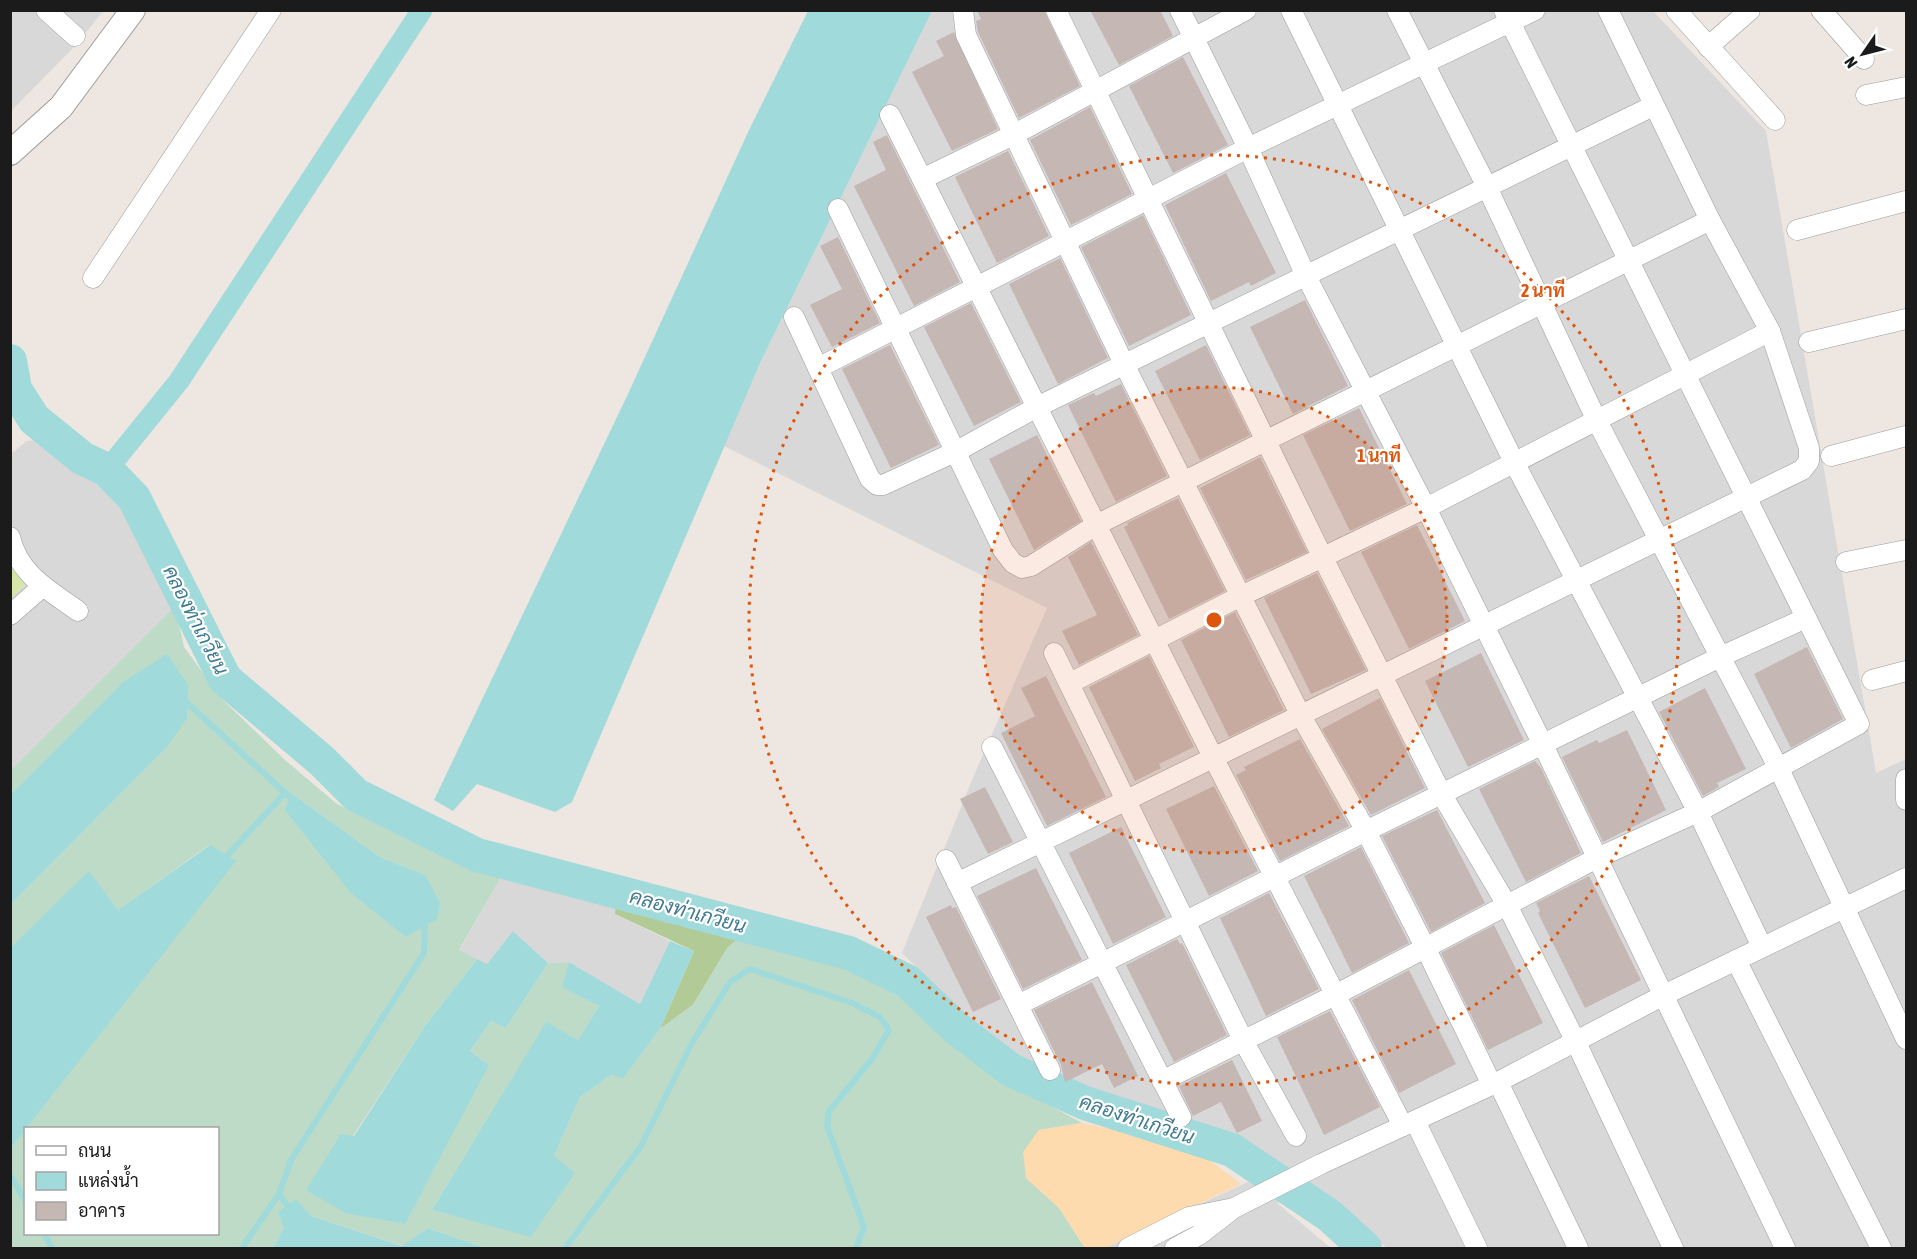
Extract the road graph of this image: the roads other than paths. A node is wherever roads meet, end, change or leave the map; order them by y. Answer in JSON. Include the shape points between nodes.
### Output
{"nodes":[{"id":1,"x":46,"y":10,"type":"edge"},
{"id":2,"x":133,"y":10,"type":"edge"},
{"id":3,"x":272,"y":10,"type":"edge"},
{"id":4,"x":963,"y":10,"type":"edge"},
{"id":5,"x":1056,"y":10,"type":"edge"},
{"id":6,"x":1180,"y":10,"type":"edge"},
{"id":7,"x":1246,"y":10,"type":"edge"},
{"id":8,"x":1290,"y":10,"type":"edge"},
{"id":9,"x":1397,"y":10,"type":"edge"},
{"id":10,"x":1535,"y":10,"type":"edge"},
{"id":11,"x":1608,"y":10,"type":"edge"},
{"id":12,"x":1676,"y":10,"type":"edge"},
{"id":13,"x":1750,"y":10,"type":"edge"},
{"id":14,"x":1821,"y":10,"type":"edge"},
{"id":15,"x":1507,"y":16,"type":"edge"},
{"id":16,"x":75,"y":36,"type":"dead end"},
{"id":17,"x":1193,"y":37,"type":"junction"},
{"id":18,"x":1708,"y":47,"type":"junction"},
{"id":19,"x":1864,"y":59,"type":"dead end"},
{"id":20,"x":1424,"y":64,"type":"junction"},
{"id":21,"x":1906,"y":87,"type":"edge"},
{"id":22,"x":1096,"y":91,"type":"junction"},
{"id":23,"x":1866,"y":95,"type":"dead end"},
{"id":24,"x":1653,"y":106,"type":"junction"},
{"id":25,"x":1338,"y":107,"type":"junction"},
{"id":26,"x":890,"y":115,"type":"dead end"},
{"id":27,"x":1774,"y":120,"type":"dead end"},
{"id":28,"x":1015,"y":134,"type":"junction"},
{"id":29,"x":1571,"y":146,"type":"junction"},
{"id":30,"x":1248,"y":148,"type":"junction"},
{"id":31,"x":10,"y":153,"type":"edge"},
{"id":32,"x":922,"y":179,"type":"junction"},
{"id":33,"x":1487,"y":187,"type":"junction"},
{"id":34,"x":1148,"y":200,"type":"junction"},
{"id":35,"x":1906,"y":201,"type":"edge"},
{"id":36,"x":838,"y":209,"type":"dead end"},
{"id":37,"x":1710,"y":220,"type":"junction"},
{"id":38,"x":1399,"y":230,"type":"junction"},
{"id":39,"x":1797,"y":230,"type":"dead end"},
{"id":40,"x":1066,"y":243,"type":"junction"},
{"id":41,"x":1628,"y":261,"type":"junction"},
{"id":42,"x":1306,"y":276,"type":"junction"},
{"id":43,"x":93,"y":278,"type":"dead end"},
{"id":44,"x":977,"y":285,"type":"junction"},
{"id":45,"x":1541,"y":303,"type":"junction"},
{"id":46,"x":794,"y":317,"type":"dead end"},
{"id":47,"x":1906,"y":319,"type":"edge"},
{"id":48,"x":1207,"y":324,"type":"junction"},
{"id":49,"x":895,"y":329,"type":"junction"},
{"id":50,"x":1770,"y":331,"type":"junction"},
{"id":51,"x":1809,"y":342,"type":"dead end"},
{"id":52,"x":1456,"y":346,"type":"junction"},
{"id":53,"x":1124,"y":364,"type":"junction"},
{"id":54,"x":818,"y":368,"type":"junction"},
{"id":55,"x":1685,"y":374,"type":"junction"},
{"id":56,"x":1365,"y":391,"type":"junction"},
{"id":57,"x":1037,"y":407,"type":"junction"},
{"id":58,"x":1598,"y":421,"type":"junction"},
{"id":59,"x":1906,"y":436,"type":"edge"},
{"id":60,"x":1265,"y":441,"type":"junction"},
{"id":61,"x":957,"y":451,"type":"junction"},
{"id":62,"x":1831,"y":456,"type":"dead end"},
{"id":63,"x":1514,"y":462,"type":"junction"},
{"id":64,"x":1183,"y":481,"type":"junction"},
{"id":65,"x":1747,"y":497,"type":"junction"},
{"id":66,"x":1426,"y":508,"type":"junction"},
{"id":67,"x":1096,"y":525,"type":"junction"},
{"id":68,"x":10,"y":537,"type":"edge"},
{"id":69,"x":1659,"y":539,"type":"junction"},
{"id":70,"x":1906,"y":550,"type":"edge"},
{"id":71,"x":1323,"y":558,"type":"junction"},
{"id":72,"x":1846,"y":562,"type":"dead end"},
{"id":73,"x":1576,"y":582,"type":"junction"},
{"id":74,"x":42,"y":587,"type":"junction"},
{"id":75,"x":1241,"y":596,"type":"junction"},
{"id":76,"x":78,"y":611,"type":"dead end"},
{"id":77,"x":10,"y":615,"type":"edge"},
{"id":78,"x":1806,"y":618,"type":"junction"},
{"id":79,"x":1482,"y":627,"type":"junction"},
{"id":80,"x":1154,"y":639,"type":"junction"},
{"id":81,"x":1054,"y":653,"type":"dead end"},
{"id":82,"x":1720,"y":657,"type":"junction"},
{"id":83,"x":1906,"y":671,"type":"edge"},
{"id":84,"x":1381,"y":674,"type":"junction"},
{"id":85,"x":1872,"y":680,"type":"dead end"},
{"id":86,"x":1070,"y":683,"type":"junction"},
{"id":87,"x":1640,"y":698,"type":"junction"},
{"id":88,"x":1300,"y":714,"type":"junction"},
{"id":89,"x":1543,"y":745,"type":"junction"},
{"id":90,"x":992,"y":747,"type":"dead end"},
{"id":91,"x":1213,"y":757,"type":"junction"},
{"id":92,"x":1779,"y":769,"type":"junction"},
{"id":93,"x":1906,"y":778,"type":"edge"},
{"id":94,"x":1442,"y":795,"type":"junction"},
{"id":95,"x":1126,"y":799,"type":"junction"},
{"id":96,"x":1906,"y":800,"type":"edge"},
{"id":97,"x":1698,"y":812,"type":"junction"},
{"id":98,"x":1366,"y":831,"type":"junction"},
{"id":99,"x":1041,"y":843,"type":"junction"},
{"id":100,"x":1597,"y":858,"type":"junction"},
{"id":101,"x":946,"y":860,"type":"dead end"},
{"id":102,"x":1277,"y":877,"type":"junction"},
{"id":103,"x":1906,"y":878,"type":"edge"},
{"id":104,"x":957,"y":883,"type":"junction"},
{"id":105,"x":1507,"y":905,"type":"junction"},
{"id":106,"x":1844,"y":907,"type":"junction"},
{"id":107,"x":1185,"y":922,"type":"junction"},
{"id":108,"x":1425,"y":947,"type":"junction"},
{"id":109,"x":1762,"y":947,"type":"junction"},
{"id":110,"x":1736,"y":960,"type":"junction"},
{"id":111,"x":1103,"y":964,"type":"junction"},
{"id":112,"x":1337,"y":994,"type":"junction"},
{"id":113,"x":1664,"y":994,"type":"junction"},
{"id":114,"x":1018,"y":1005,"type":"junction"},
{"id":115,"x":1906,"y":1039,"type":"edge"},
{"id":116,"x":1575,"y":1040,"type":"junction"},
{"id":117,"x":1244,"y":1041,"type":"junction"},
{"id":118,"x":1050,"y":1070,"type":"dead end"},
{"id":119,"x":1162,"y":1081,"type":"junction"},
{"id":120,"x":1495,"y":1084,"type":"junction"},
{"id":121,"x":1181,"y":1117,"type":"dead end"},
{"id":122,"x":1409,"y":1123,"type":"junction"},
{"id":123,"x":1296,"y":1136,"type":"dead end"},
{"id":124,"x":1234,"y":1208,"type":"junction"},
{"id":125,"x":1150,"y":1243,"type":"edge"},
{"id":126,"x":1128,"y":1248,"type":"edge"},
{"id":127,"x":1175,"y":1248,"type":"edge"},
{"id":128,"x":1477,"y":1248,"type":"edge"},
{"id":129,"x":1578,"y":1248,"type":"edge"},
{"id":130,"x":1673,"y":1248,"type":"edge"},
{"id":131,"x":1785,"y":1248,"type":"edge"},
{"id":132,"x":1881,"y":1248,"type":"edge"}],
"edges":[{"from":1,"to":16,"type":"street"},
{"from":2,"to":31,"type":"street","via":[[61,106]]},
{"from":3,"to":43,"type":"street"},
{"from":4,"to":28,"type":"street","via":[[966,35]]},
{"from":5,"to":22,"type":"street"},
{"from":6,"to":17,"type":"street"},
{"from":7,"to":17,"type":"street"},
{"from":8,"to":25,"type":"street"},
{"from":9,"to":20,"type":"street"},
{"from":10,"to":15,"type":"street"},
{"from":11,"to":24,"type":"street"},
{"from":12,"to":18,"type":"street"},
{"from":13,"to":18,"type":"street"},
{"from":14,"to":19,"type":"street"},
{"from":15,"to":20,"type":"street"},
{"from":15,"to":29,"type":"street"},
{"from":17,"to":22,"type":"street"},
{"from":17,"to":30,"type":"street"},
{"from":18,"to":27,"type":"street"},
{"from":20,"to":25,"type":"street"},
{"from":20,"to":33,"type":"street"},
{"from":21,"to":23,"type":"street"},
{"from":22,"to":28,"type":"street"},
{"from":22,"to":34,"type":"street"},
{"from":24,"to":29,"type":"street"},
{"from":24,"to":37,"type":"street"},
{"from":25,"to":30,"type":"street"},
{"from":25,"to":38,"type":"street"},
{"from":26,"to":32,"type":"street"},
{"from":28,"to":32,"type":"street"},
{"from":28,"to":40,"type":"street"},
{"from":29,"to":33,"type":"street"},
{"from":29,"to":41,"type":"street"},
{"from":30,"to":34,"type":"street"},
{"from":30,"to":42,"type":"street"},
{"from":32,"to":44,"type":"street"},
{"from":33,"to":38,"type":"street"},
{"from":33,"to":45,"type":"street"},
{"from":34,"to":40,"type":"street"},
{"from":34,"to":48,"type":"street"},
{"from":35,"to":39,"type":"street"},
{"from":36,"to":49,"type":"street"},
{"from":37,"to":41,"type":"street"},
{"from":37,"to":50,"type":"street"},
{"from":38,"to":42,"type":"street"},
{"from":38,"to":52,"type":"street"},
{"from":40,"to":44,"type":"street"},
{"from":40,"to":53,"type":"street"},
{"from":41,"to":45,"type":"street"},
{"from":41,"to":55,"type":"street"},
{"from":42,"to":48,"type":"street"},
{"from":42,"to":56,"type":"street"},
{"from":44,"to":49,"type":"street"},
{"from":44,"to":57,"type":"street"},
{"from":45,"to":52,"type":"street"},
{"from":45,"to":58,"type":"street"},
{"from":46,"to":54,"type":"street"},
{"from":47,"to":51,"type":"street"},
{"from":48,"to":53,"type":"street"},
{"from":48,"to":60,"type":"street"},
{"from":49,"to":54,"type":"street"},
{"from":49,"to":61,"type":"street"},
{"from":50,"to":55,"type":"street"},
{"from":50,"to":65,"type":"street","via":[[1809,448],[1809,461],[1792,478]]},
{"from":52,"to":56,"type":"street"},
{"from":52,"to":63,"type":"street"},
{"from":53,"to":57,"type":"street"},
{"from":53,"to":64,"type":"street"},
{"from":54,"to":61,"type":"street","via":[[870,479],[877,485]]},
{"from":55,"to":58,"type":"street"},
{"from":55,"to":65,"type":"street"},
{"from":56,"to":60,"type":"street"},
{"from":56,"to":66,"type":"street"},
{"from":57,"to":61,"type":"street"},
{"from":57,"to":67,"type":"street"},
{"from":58,"to":63,"type":"street"},
{"from":58,"to":69,"type":"street"},
{"from":59,"to":62,"type":"street"},
{"from":60,"to":64,"type":"street"},
{"from":60,"to":71,"type":"street"},
{"from":61,"to":67,"type":"street","via":[[1004,550],[1022,568]]},
{"from":63,"to":66,"type":"street"},
{"from":63,"to":73,"type":"street"},
{"from":64,"to":67,"type":"street"},
{"from":64,"to":75,"type":"street"},
{"from":65,"to":69,"type":"street"},
{"from":65,"to":78,"type":"street"},
{"from":66,"to":71,"type":"street"},
{"from":66,"to":79,"type":"street"},
{"from":67,"to":80,"type":"street"},
{"from":68,"to":74,"type":"street","via":[[26,572]]},
{"from":69,"to":73,"type":"street"},
{"from":69,"to":82,"type":"street"},
{"from":70,"to":72,"type":"street"},
{"from":71,"to":75,"type":"street"},
{"from":71,"to":84,"type":"street"},
{"from":73,"to":79,"type":"street"},
{"from":73,"to":87,"type":"street"},
{"from":74,"to":76,"type":"street"},
{"from":74,"to":77,"type":"street"},
{"from":75,"to":80,"type":"street"},
{"from":75,"to":88,"type":"street"},
{"from":78,"to":82,"type":"street"},
{"from":78,"to":92,"type":"street","via":[[1859,724]]},
{"from":79,"to":84,"type":"street"},
{"from":79,"to":89,"type":"street"},
{"from":80,"to":86,"type":"street"},
{"from":80,"to":91,"type":"street"},
{"from":81,"to":86,"type":"street"},
{"from":82,"to":87,"type":"street"},
{"from":82,"to":92,"type":"street"},
{"from":83,"to":85,"type":"street"},
{"from":84,"to":88,"type":"street"},
{"from":84,"to":94,"type":"street"},
{"from":86,"to":95,"type":"street"},
{"from":87,"to":89,"type":"street"},
{"from":87,"to":97,"type":"street"},
{"from":88,"to":91,"type":"street"},
{"from":88,"to":98,"type":"street"},
{"from":89,"to":94,"type":"street"},
{"from":89,"to":100,"type":"street"},
{"from":90,"to":99,"type":"street"},
{"from":91,"to":95,"type":"street"},
{"from":91,"to":102,"type":"street"},
{"from":92,"to":97,"type":"street"},
{"from":92,"to":106,"type":"street"},
{"from":93,"to":96,"type":"street"},
{"from":94,"to":98,"type":"street"},
{"from":94,"to":105,"type":"street"},
{"from":95,"to":99,"type":"street"},
{"from":95,"to":107,"type":"street"},
{"from":97,"to":100,"type":"street"},
{"from":97,"to":109,"type":"street"},
{"from":98,"to":102,"type":"street"},
{"from":98,"to":108,"type":"street"},
{"from":99,"to":104,"type":"street"},
{"from":99,"to":111,"type":"street"},
{"from":100,"to":105,"type":"street"},
{"from":100,"to":113,"type":"street"},
{"from":101,"to":104,"type":"street"},
{"from":102,"to":107,"type":"street"},
{"from":102,"to":112,"type":"street"},
{"from":103,"to":106,"type":"street"},
{"from":104,"to":114,"type":"street"},
{"from":105,"to":108,"type":"street"},
{"from":105,"to":116,"type":"street"},
{"from":106,"to":109,"type":"street"},
{"from":106,"to":115,"type":"street"},
{"from":107,"to":111,"type":"street"},
{"from":107,"to":117,"type":"street"},
{"from":108,"to":112,"type":"street"},
{"from":108,"to":120,"type":"street"},
{"from":109,"to":110,"type":"street"},
{"from":110,"to":113,"type":"street"},
{"from":110,"to":132,"type":"street"},
{"from":111,"to":114,"type":"street"},
{"from":111,"to":119,"type":"street"},
{"from":112,"to":117,"type":"street"},
{"from":112,"to":122,"type":"street"},
{"from":113,"to":116,"type":"street"},
{"from":113,"to":131,"type":"street"},
{"from":114,"to":118,"type":"street"},
{"from":116,"to":120,"type":"street"},
{"from":116,"to":130,"type":"street"},
{"from":117,"to":119,"type":"street"},
{"from":117,"to":123,"type":"street"},
{"from":119,"to":121,"type":"street"},
{"from":120,"to":122,"type":"street"},
{"from":120,"to":129,"type":"street"},
{"from":122,"to":124,"type":"street"},
{"from":122,"to":128,"type":"street"},
{"from":124,"to":125,"type":"street","via":[[1190,1217]]},
{"from":124,"to":127,"type":"street","via":[[1200,1235]]},
{"from":125,"to":126,"type":"street"}]}
